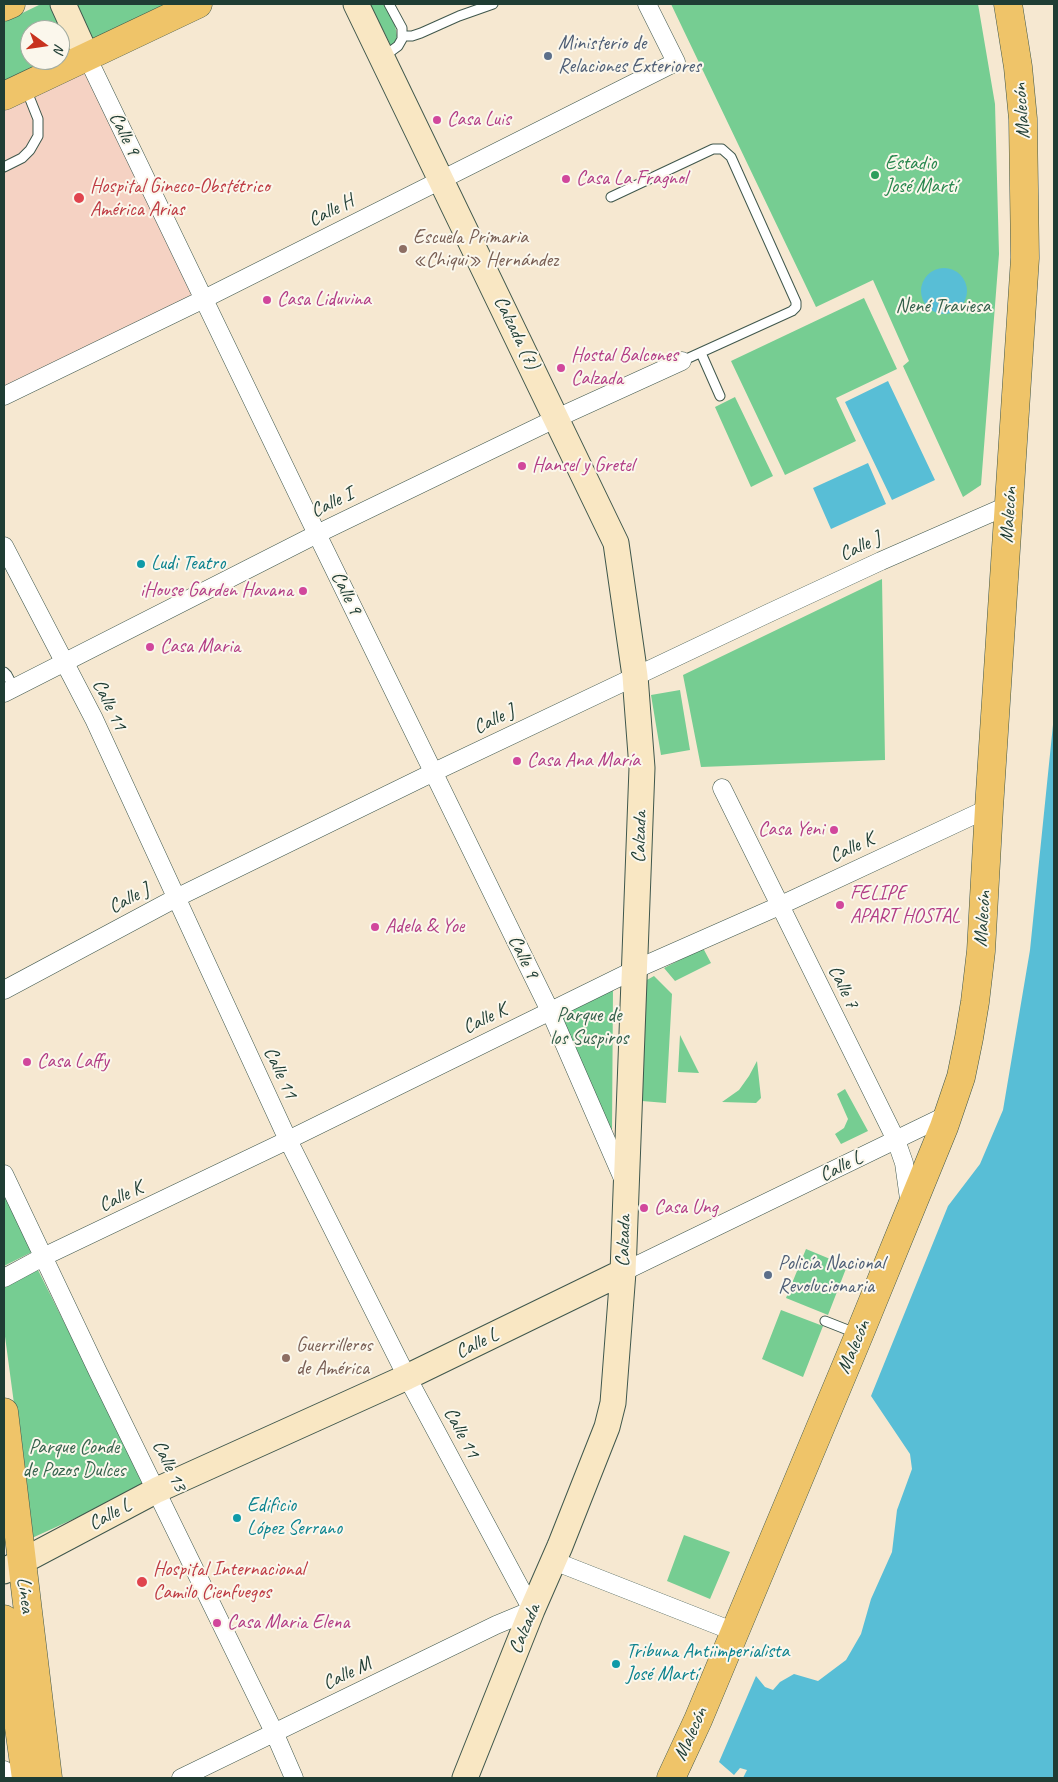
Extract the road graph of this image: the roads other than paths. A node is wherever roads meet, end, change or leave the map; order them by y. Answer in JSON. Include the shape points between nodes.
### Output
{"nodes":[{"id":1,"x":11,"y":4,"type":"edge"},
{"id":2,"x":63,"y":4,"type":"edge"},
{"id":3,"x":198,"y":4,"type":"edge"},
{"id":4,"x":356,"y":4,"type":"edge"},
{"id":5,"x":389,"y":4,"type":"edge"},
{"id":6,"x":493,"y":4,"type":"edge"},
{"id":7,"x":647,"y":4,"type":"edge"},
{"id":8,"x":1008,"y":4,"type":"edge"},
{"id":9,"x":4,"y":7,"type":"edge"},
{"id":10,"x":402,"y":36,"type":"junction"},
{"id":11,"x":87,"y":57,"type":"junction"},
{"id":12,"x":382,"y":57,"type":"junction"},
{"id":13,"x":14,"y":91,"type":"edge"},
{"id":14,"x":4,"y":167,"type":"edge"},
{"id":15,"x":441,"y":179,"type":"junction"},
{"id":16,"x":611,"y":197,"type":"dead end"},
{"id":17,"x":204,"y":299,"type":"junction"},
{"id":18,"x":701,"y":353,"type":"junction"},
{"id":19,"x":682,"y":361,"type":"joint"},
{"id":20,"x":4,"y":396,"type":"edge"},
{"id":21,"x":720,"y":396,"type":"dead end"},
{"id":22,"x":557,"y":418,"type":"junction"},
{"id":23,"x":1009,"y":504,"type":"junction"},
{"id":24,"x":317,"y":534,"type":"junction"},
{"id":25,"x":4,"y":546,"type":"edge"},
{"id":26,"x":64,"y":662,"type":"junction"},
{"id":27,"x":4,"y":672,"type":"edge"},
{"id":28,"x":635,"y":676,"type":"junction"},
{"id":29,"x":9,"y":690,"type":"edge"},
{"id":30,"x":434,"y":772,"type":"junction"},
{"id":31,"x":722,"y":788,"type":"dead end"},
{"id":32,"x":989,"y":808,"type":"junction"},
{"id":33,"x":176,"y":898,"type":"junction"},
{"id":34,"x":780,"y":906,"type":"junction"},
{"id":35,"x":634,"y":970,"type":"junction"},
{"id":36,"x":4,"y":990,"type":"edge"},
{"id":37,"x":550,"y":1011,"type":"junction"},
{"id":38,"x":949,"y":1114,"type":"junction"},
{"id":39,"x":288,"y":1140,"type":"junction"},
{"id":40,"x":896,"y":1140,"type":"junction"},
{"id":41,"x":4,"y":1174,"type":"edge"},
{"id":42,"x":626,"y":1184,"type":"junction"},
{"id":43,"x":911,"y":1209,"type":"junction"},
{"id":44,"x":43,"y":1257,"type":"junction"},
{"id":45,"x":623,"y":1272,"type":"junction"},
{"id":46,"x":4,"y":1278,"type":"edge"},
{"id":47,"x":826,"y":1321,"type":"dead end"},
{"id":48,"x":859,"y":1335,"type":"junction"},
{"id":49,"x":407,"y":1377,"type":"junction"},
{"id":50,"x":4,"y":1412,"type":"edge"},
{"id":51,"x":157,"y":1490,"type":"junction"},
{"id":52,"x":554,"y":1561,"type":"junction"},
{"id":53,"x":12,"y":1567,"type":"edge"},
{"id":54,"x":532,"y":1610,"type":"junction"},
{"id":55,"x":4,"y":1619,"type":"edge"},
{"id":56,"x":735,"y":1632,"type":"junction"},
{"id":57,"x":274,"y":1732,"type":"junction"},
{"id":58,"x":4,"y":1770,"type":"edge"},
{"id":59,"x":8,"y":1778,"type":"edge"},
{"id":60,"x":26,"y":1778,"type":"edge"},
{"id":61,"x":48,"y":1778,"type":"edge"},
{"id":62,"x":181,"y":1778,"type":"edge"},
{"id":63,"x":294,"y":1778,"type":"edge"},
{"id":64,"x":465,"y":1778,"type":"edge"},
{"id":65,"x":671,"y":1778,"type":"edge"}],
"edges":[{"from":1,"to":9,"type":"main road"},
{"from":2,"to":11,"type":"main road","name":"Calle 9"},
{"from":3,"to":11,"type":"main road"},
{"from":4,"to":12,"type":"main road","name":"Calzada (7)"},
{"from":5,"to":10,"type":"lane","via":[[402,28]]},
{"from":6,"to":10,"type":"lane","via":[[421,33]]},
{"from":7,"to":15,"type":"street","name":"Calle H","via":[[676,62]]},
{"from":8,"to":23,"type":"main road","name":"Malecón","via":[[1018,67],[1025,182],[1025,258]]},
{"from":10,"to":12,"type":"lane","via":[[398,46]]},
{"from":11,"to":13,"type":"main road"},
{"from":11,"to":17,"type":"street","name":"Calle 9"},
{"from":12,"to":15,"type":"main road","name":"Calzada (7)"},
{"from":13,"to":14,"type":"lane","via":[[38,118],[38,136],[22,158]]},
{"from":15,"to":17,"type":"street","name":"Calle H"},
{"from":15,"to":22,"type":"main road","name":"Calzada (7)"},
{"from":16,"to":18,"type":"lane","via":[[713,149],[722,149],[730,157],[796,307]]},
{"from":17,"to":20,"type":"street","name":"Calle H"},
{"from":17,"to":24,"type":"street","name":"Calle 9"},
{"from":18,"to":19,"type":"lane"},
{"from":18,"to":21,"type":"lane"},
{"from":19,"to":22,"type":"street","name":"Calle I"},
{"from":22,"to":24,"type":"street","name":"Calle I"},
{"from":22,"to":28,"type":"main road","name":"Calzada (7)","via":[[616,543]]},
{"from":23,"to":28,"type":"street","name":"Calle J","via":[[881,560]]},
{"from":23,"to":32,"type":"main road","name":"Malecón"},
{"from":24,"to":26,"type":"street","name":"Calle I"},
{"from":24,"to":30,"type":"street","name":"Calle 9"},
{"from":25,"to":26,"type":"street","name":"Calle 11"},
{"from":26,"to":29,"type":"street","name":"Calle I"},
{"from":26,"to":33,"type":"street","name":"Calle 11","via":[[94,719]]},
{"from":27,"to":29,"type":"lane"},
{"from":28,"to":30,"type":"street","name":"Calle J"},
{"from":28,"to":35,"type":"main road","name":"Calzada","via":[[642,768]]},
{"from":30,"to":33,"type":"street","name":"Calle J"},
{"from":30,"to":37,"type":"street","name":"Calle 9"},
{"from":31,"to":34,"type":"street","name":"Calle 7"},
{"from":32,"to":34,"type":"street","name":"Calle K"},
{"from":32,"to":38,"type":"main road","name":"Malecón","via":[[975,1002],[961,1077]]},
{"from":33,"to":36,"type":"street","name":"Calle J"},
{"from":33,"to":39,"type":"street","name":"Calle 11"},
{"from":34,"to":35,"type":"street","name":"Calle K"},
{"from":34,"to":40,"type":"street","name":"Calle 7"},
{"from":35,"to":37,"type":"street","name":"Calle K"},
{"from":35,"to":42,"type":"main road","name":"Calzada"},
{"from":37,"to":39,"type":"street","name":"Calle K"},
{"from":37,"to":42,"type":"street","name":"Calle 9"},
{"from":38,"to":40,"type":"street","name":"Calle L"},
{"from":38,"to":43,"type":"main road","name":"Malecón"},
{"from":39,"to":44,"type":"street","name":"Calle K"},
{"from":39,"to":49,"type":"street","name":"Calle 11"},
{"from":40,"to":43,"type":"street","name":"Calle 7","via":[[904,1163]]},
{"from":40,"to":45,"type":"street","name":"Calle L"},
{"from":41,"to":44,"type":"street","name":"Calle 13"},
{"from":42,"to":45,"type":"main road","name":"Calzada"},
{"from":43,"to":48,"type":"main road","name":"Malecón"},
{"from":44,"to":46,"type":"street","name":"Calle K"},
{"from":44,"to":51,"type":"street","name":"Calle 13"},
{"from":45,"to":49,"type":"main road","name":"Calle L"},
{"from":45,"to":52,"type":"main road","name":"Calzada","via":[[611,1411]]},
{"from":47,"to":48,"type":"lane"},
{"from":48,"to":56,"type":"main road","name":"Malecón"},
{"from":49,"to":51,"type":"main road","name":"Calle L"},
{"from":49,"to":54,"type":"street","name":"Calle 11"},
{"from":50,"to":53,"type":"main road","name":"Línea"},
{"from":51,"to":53,"type":"main road","name":"Calle L"},
{"from":51,"to":57,"type":"street","name":"Calle 13"},
{"from":52,"to":54,"type":"main road","name":"Calzada"},
{"from":52,"to":56,"type":"street"},
{"from":53,"to":61,"type":"main road","name":"Línea"},
{"from":54,"to":57,"type":"street","name":"Calle M"},
{"from":54,"to":64,"type":"main road","name":"Calzada"},
{"from":55,"to":60,"type":"main road","name":"Línea"},
{"from":56,"to":65,"type":"main road","name":"Malecón"},
{"from":57,"to":62,"type":"street","name":"Calle M"},
{"from":57,"to":63,"type":"street","name":"Calle 13"},
{"from":58,"to":59,"type":"street"}]}
